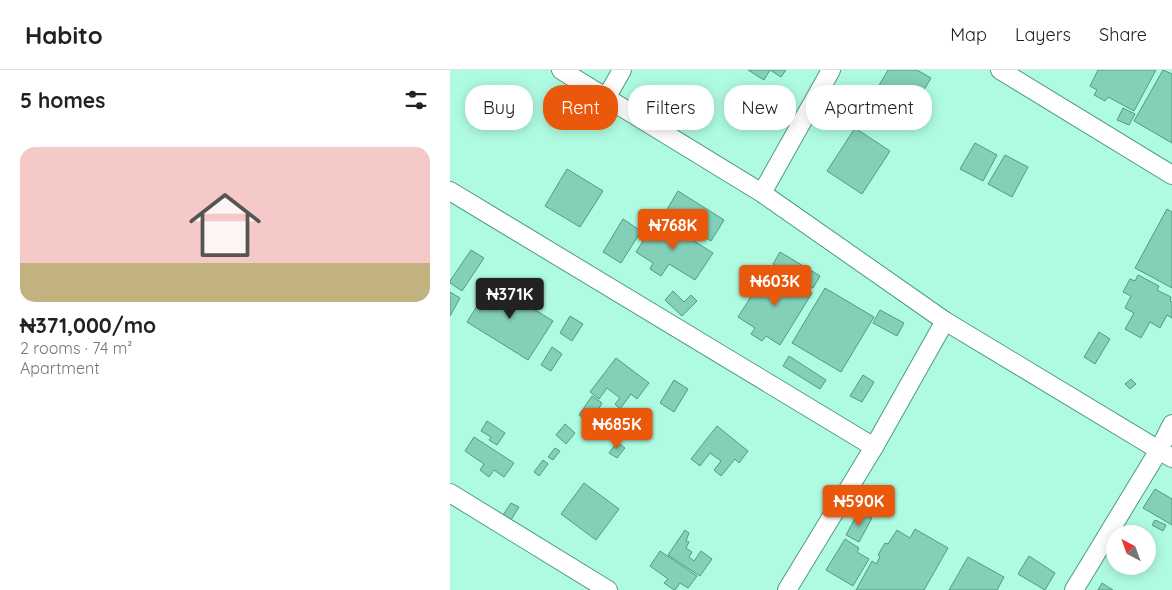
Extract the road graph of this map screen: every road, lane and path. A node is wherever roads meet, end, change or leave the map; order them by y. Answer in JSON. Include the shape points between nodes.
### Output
{"nodes":[{"id":1,"x":562,"y":70,"type":"edge"},
{"id":2,"x":622,"y":70,"type":"edge"},
{"id":3,"x":830,"y":70,"type":"edge"},
{"id":4,"x":1000,"y":70,"type":"edge"},
{"id":5,"x":586,"y":85,"type":"edge"},
{"id":6,"x":613,"y":85,"type":"edge"},
{"id":7,"x":618,"y":105,"type":"edge"},
{"id":8,"x":1172,"y":175,"type":"edge"},
{"id":9,"x":450,"y":192,"type":"edge"},
{"id":10,"x":762,"y":193,"type":"junction"},
{"id":11,"x":945,"y":321,"type":"junction"},
{"id":12,"x":1172,"y":424,"type":"edge"},
{"id":13,"x":874,"y":447,"type":"junction"},
{"id":14,"x":1166,"y":454,"type":"edge"},
{"id":15,"x":450,"y":493,"type":"edge"},
{"id":16,"x":608,"y":590,"type":"edge"},
{"id":17,"x":787,"y":590,"type":"edge"},
{"id":18,"x":1074,"y":590,"type":"edge"}],
"edges":[{"from":1,"to":5,"type":"street"},
{"from":2,"to":6,"type":"street"},
{"from":3,"to":10,"type":"street"},
{"from":4,"to":8,"type":"street"},
{"from":7,"to":10,"type":"street"},
{"from":9,"to":13,"type":"street"},
{"from":10,"to":11,"type":"street"},
{"from":11,"to":13,"type":"street"},
{"from":11,"to":14,"type":"street"},
{"from":12,"to":14,"type":"street"},
{"from":13,"to":17,"type":"street"},
{"from":14,"to":18,"type":"street"},
{"from":15,"to":16,"type":"street"}]}
